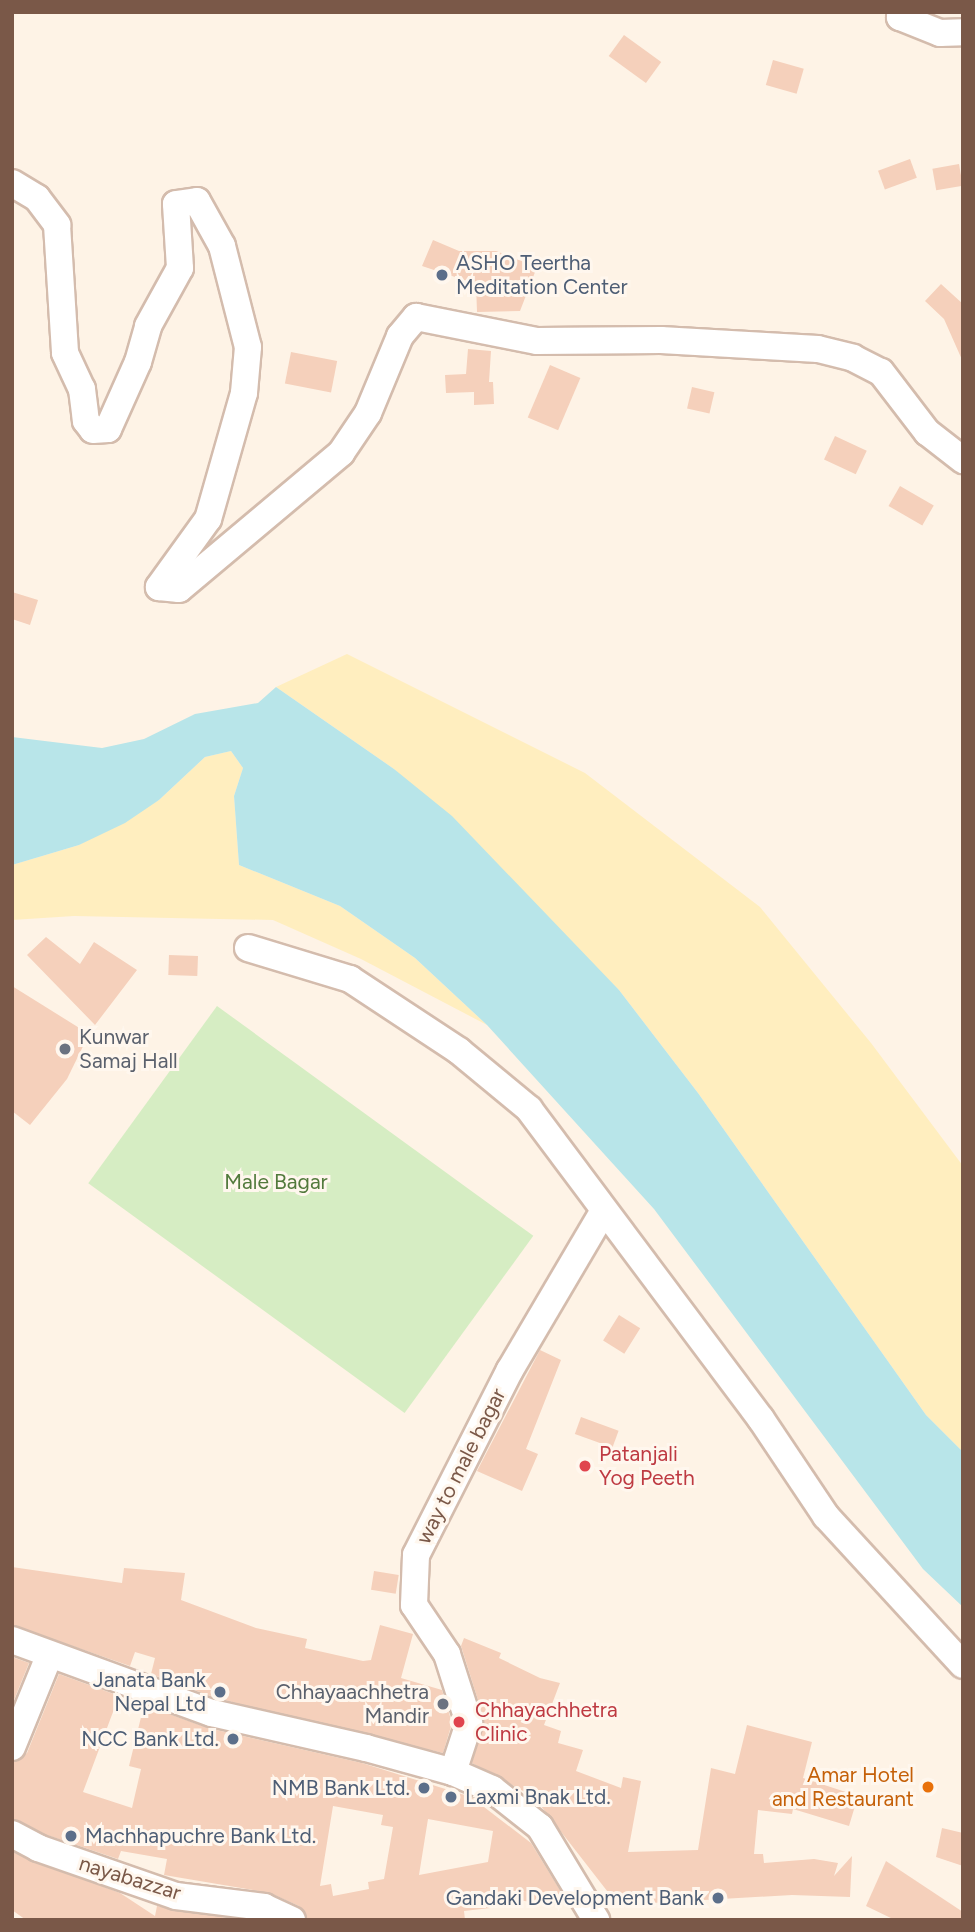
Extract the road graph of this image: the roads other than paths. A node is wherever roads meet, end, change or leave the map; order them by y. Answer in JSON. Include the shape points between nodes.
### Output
{"nodes":[{"id":1,"x":903,"y":12,"type":"edge"},
{"id":2,"x":963,"y":32,"type":"edge"},
{"id":3,"x":12,"y":183,"type":"edge"},
{"id":4,"x":963,"y":460,"type":"edge"},
{"id":5,"x":248,"y":948,"type":"dead end"},
{"id":6,"x":603,"y":1212,"type":"junction"},
{"id":7,"x":12,"y":1640,"type":"edge"},
{"id":8,"x":50,"y":1654,"type":"junction"},
{"id":9,"x":963,"y":1665,"type":"edge"},
{"id":10,"x":12,"y":1747,"type":"edge"},
{"id":11,"x":453,"y":1772,"type":"junction"},
{"id":12,"x":12,"y":1835,"type":"edge"},
{"id":13,"x":292,"y":1920,"type":"edge"},
{"id":14,"x":596,"y":1920,"type":"edge"}],
"edges":[{"from":1,"to":2,"type":"street","via":[[900,17],[940,33]]},
{"from":3,"to":4,"type":"street","via":[[37,198],[57,225],[65,353],[82,389],[86,421],[93,430],[108,429],[138,362],[148,326],[180,268],[176,204],[197,201],[222,246],[248,347],[244,393],[208,519],[159,587],[179,589],[341,453],[368,413],[400,336],[416,317],[537,341],[661,340],[818,349],[853,358],[881,372],[927,432]]},
{"from":5,"to":6,"type":"street","via":[[350,979],[459,1051],[529,1109]]},
{"from":6,"to":9,"type":"street","via":[[761,1419],[826,1516]]},
{"from":6,"to":11,"type":"street","name":"way to male bagar","via":[[510,1370],[416,1555],[414,1605],[447,1654],[469,1723]]},
{"from":7,"to":8,"type":"street"},
{"from":8,"to":10,"type":"street"},
{"from":8,"to":11,"type":"street","via":[[212,1713]]},
{"from":11,"to":14,"type":"street","via":[[508,1798],[540,1827]]},
{"from":12,"to":13,"type":"street","name":"nayabazzar","via":[[38,1849],[176,1896],[264,1907]]}]}
